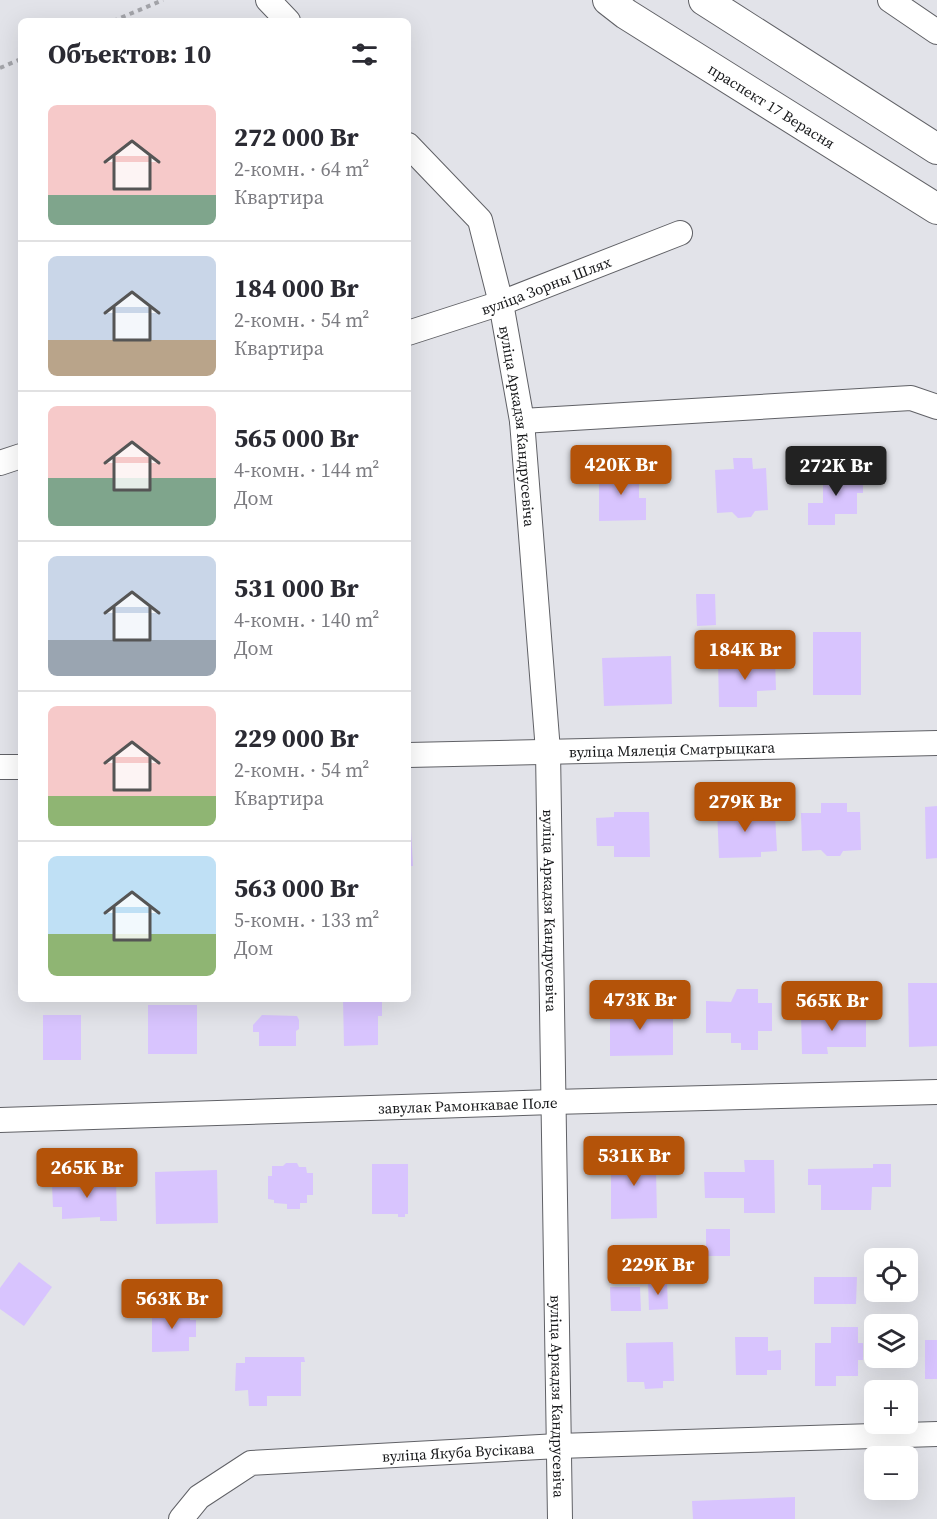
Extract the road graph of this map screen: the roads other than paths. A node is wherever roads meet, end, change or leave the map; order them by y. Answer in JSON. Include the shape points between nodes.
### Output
{"nodes":[{"id":1,"x":268,"y":0,"type":"edge"},
{"id":2,"x":608,"y":0,"type":"edge"},
{"id":3,"x":704,"y":0,"type":"edge"},
{"id":4,"x":890,"y":0,"type":"edge"},
{"id":5,"x":285,"y":18,"type":"edge"},
{"id":6,"x":937,"y":33,"type":"edge"},
{"id":7,"x":411,"y":148,"type":"edge"},
{"id":8,"x":937,"y":149,"type":"edge"},
{"id":9,"x":937,"y":209,"type":"edge"},
{"id":10,"x":680,"y":233,"type":"dead end"},
{"id":11,"x":501,"y":303,"type":"junction"},
{"id":12,"x":411,"y":332,"type":"edge"},
{"id":13,"x":937,"y":407,"type":"edge"},
{"id":14,"x":522,"y":421,"type":"junction"},
{"id":15,"x":18,"y":457,"type":"edge"},
{"id":16,"x":0,"y":463,"type":"edge"},
{"id":17,"x":937,"y":743,"type":"edge"},
{"id":18,"x":548,"y":751,"type":"junction"},
{"id":19,"x":411,"y":755,"type":"edge"},
{"id":20,"x":18,"y":767,"type":"edge"},
{"id":21,"x":0,"y":768,"type":"edge"},
{"id":22,"x":937,"y":1092,"type":"edge"},
{"id":23,"x":553,"y":1102,"type":"junction"},
{"id":24,"x":0,"y":1120,"type":"edge"},
{"id":25,"x":937,"y":1434,"type":"edge"},
{"id":26,"x":558,"y":1446,"type":"junction"},
{"id":27,"x":181,"y":1519,"type":"edge"},
{"id":28,"x":560,"y":1519,"type":"edge"}],
"edges":[{"from":1,"to":5,"type":"street"},
{"from":2,"to":9,"type":"main road","name":"праспект 17 Верасня"},
{"from":3,"to":8,"type":"main road"},
{"from":4,"to":6,"type":"street"},
{"from":7,"to":11,"type":"street","name":"вуліца Аркадзя Кандрусевіча","via":[[480,220]]},
{"from":10,"to":11,"type":"street","name":"вуліца Зорны Шлях"},
{"from":11,"to":12,"type":"street","name":"вуліца Зорны Шлях"},
{"from":11,"to":14,"type":"street","name":"вуліца Аркадзя Кандрусевіча"},
{"from":13,"to":14,"type":"street","via":[[911,398]]},
{"from":14,"to":18,"type":"street","name":"вуліца Аркадзя Кандрусевіча"},
{"from":15,"to":16,"type":"street"},
{"from":17,"to":18,"type":"street","name":"вуліца Мялеція Сматрыцкага"},
{"from":18,"to":19,"type":"street","name":"вуліца Мялеція Сматрыцкага"},
{"from":18,"to":23,"type":"street","name":"вуліца Аркадзя Кандрусевіча"},
{"from":20,"to":21,"type":"street"},
{"from":22,"to":23,"type":"street","name":"завулак Рамонкавае Поле"},
{"from":23,"to":24,"type":"street","name":"завулак Рамонкавае Поле"},
{"from":23,"to":26,"type":"street","name":"вуліца Аркадзя Кандрусевіча"},
{"from":25,"to":26,"type":"street","name":"вуліца Якуба Вусікава"},
{"from":26,"to":27,"type":"street","name":"вуліца Якуба Вусікава","via":[[251,1463],[199,1497]]},
{"from":26,"to":28,"type":"street","name":"вуліца Аркадзя Кандрусевіча"}]}
